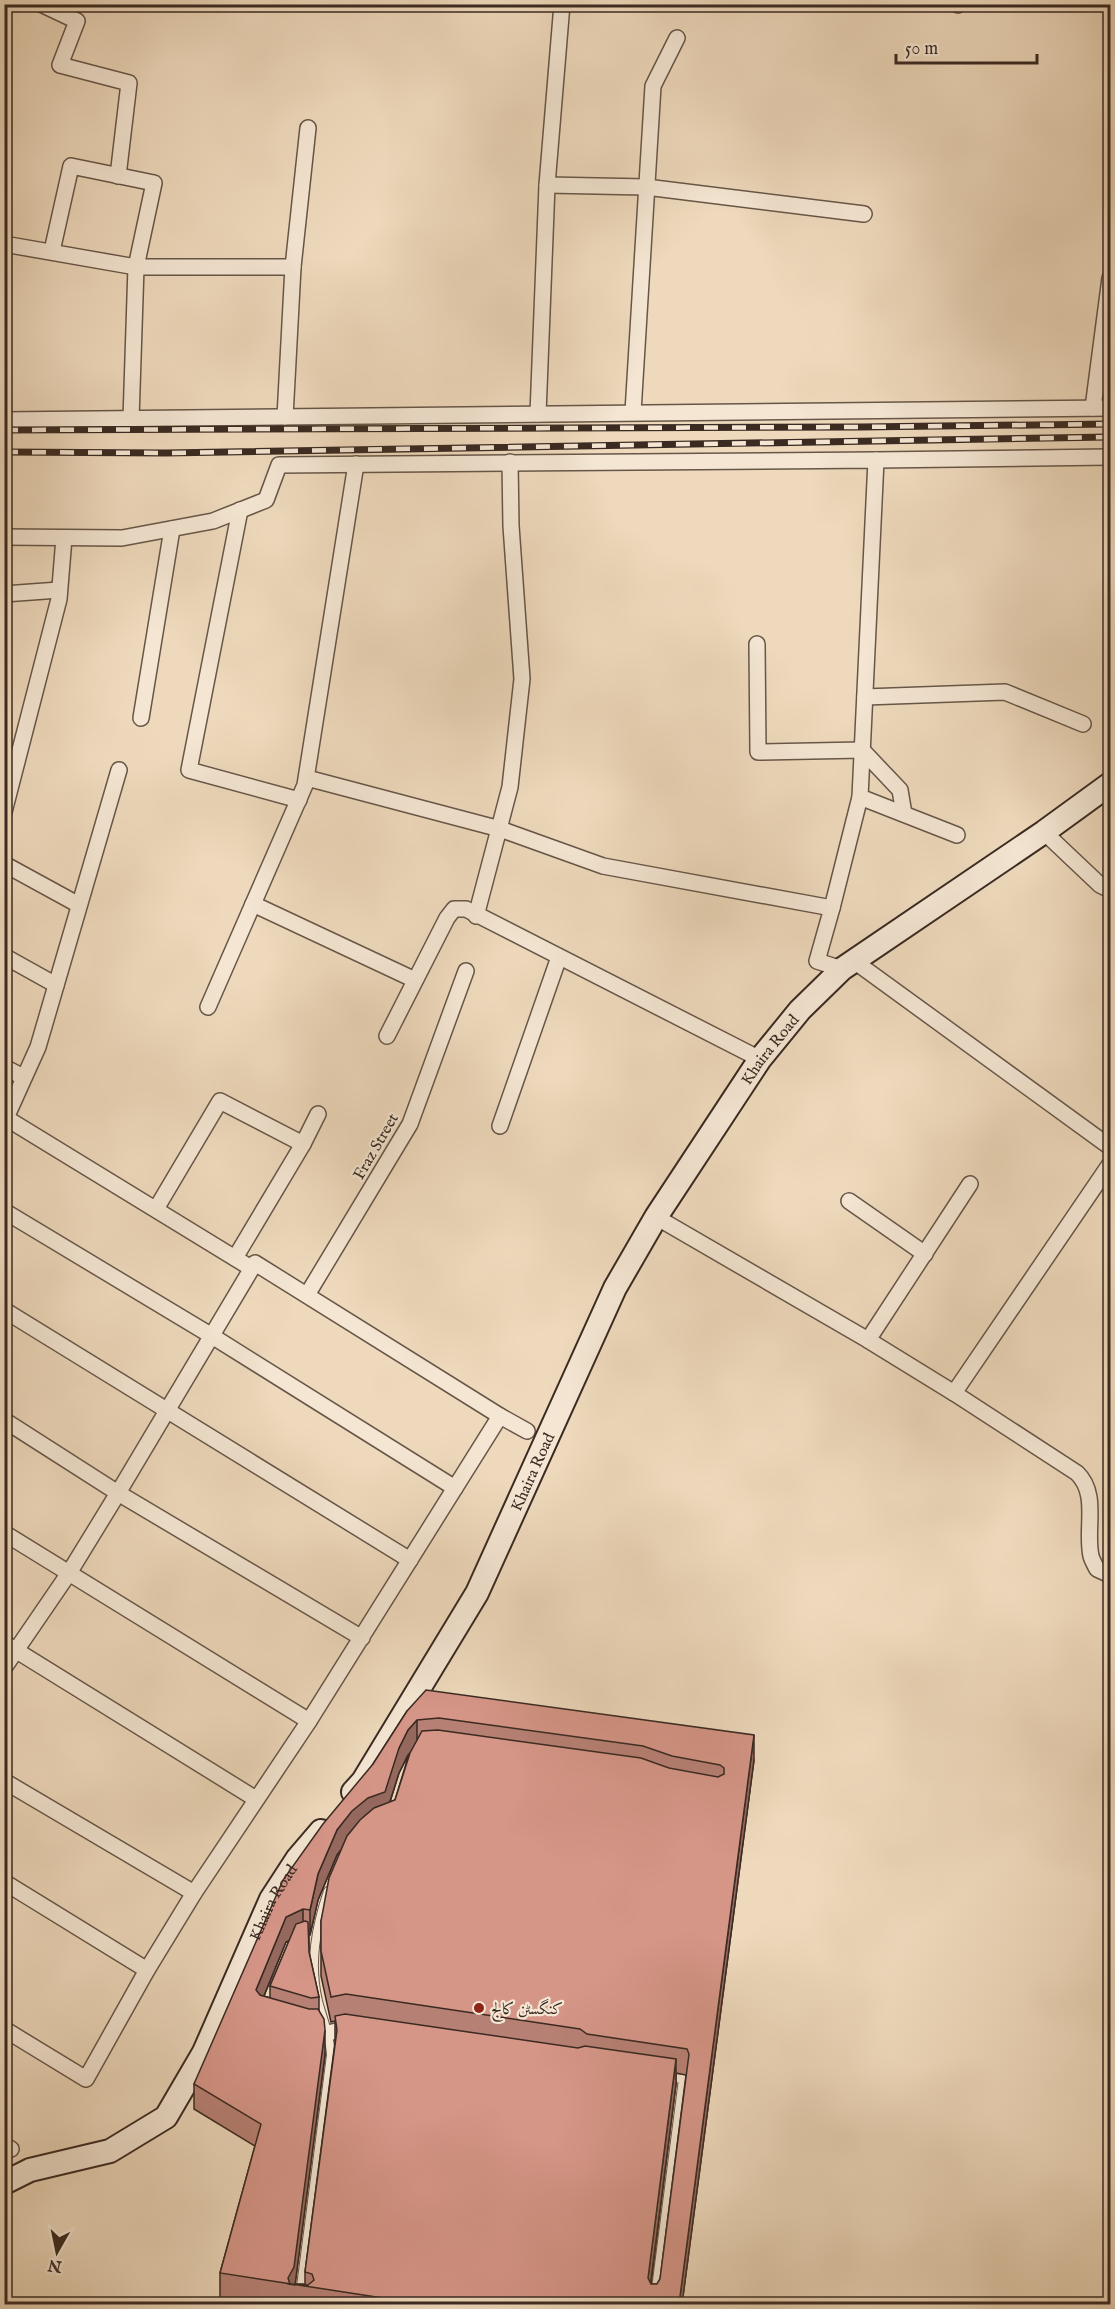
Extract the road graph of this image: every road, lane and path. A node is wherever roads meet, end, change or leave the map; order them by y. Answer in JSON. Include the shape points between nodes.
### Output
{"nodes":[{"id":1,"x":40,"y":4,"type":"edge"},
{"id":2,"x":562,"y":4,"type":"edge"},
{"id":3,"x":677,"y":38,"type":"dead end"},
{"id":4,"x":308,"y":128,"type":"dead end"},
{"id":5,"x":118,"y":176,"type":"junction"},
{"id":6,"x":547,"y":184,"type":"junction"},
{"id":7,"x":646,"y":187,"type":"junction"},
{"id":8,"x":864,"y":214,"type":"dead end"},
{"id":9,"x":4,"y":244,"type":"edge"},
{"id":10,"x":52,"y":251,"type":"junction"},
{"id":11,"x":136,"y":267,"type":"junction"},
{"id":12,"x":293,"y":267,"type":"junction"},
{"id":13,"x":1110,"y":278,"type":"edge"},
{"id":14,"x":1094,"y":408,"type":"junction"},
{"id":15,"x":1110,"y":408,"type":"edge"},
{"id":16,"x":633,"y":412,"type":"junction"},
{"id":17,"x":538,"y":414,"type":"junction"},
{"id":18,"x":285,"y":417,"type":"junction"},
{"id":19,"x":131,"y":418,"type":"junction"},
{"id":20,"x":4,"y":420,"type":"edge"},
{"id":21,"x":1110,"y":456,"type":"edge"},
{"id":22,"x":876,"y":460,"type":"junction"},
{"id":23,"x":510,"y":462,"type":"junction"},
{"id":24,"x":356,"y":464,"type":"junction"},
{"id":25,"x":240,"y":510,"type":"junction"},
{"id":26,"x":172,"y":529,"type":"junction"},
{"id":27,"x":4,"y":537,"type":"edge"},
{"id":28,"x":64,"y":538,"type":"junction"},
{"id":29,"x":59,"y":590,"type":"junction"},
{"id":30,"x":4,"y":594,"type":"edge"},
{"id":31,"x":757,"y":644,"type":"dead end"},
{"id":32,"x":865,"y":697,"type":"junction"},
{"id":33,"x":141,"y":718,"type":"dead end"},
{"id":34,"x":1083,"y":724,"type":"dead end"},
{"id":35,"x":862,"y":750,"type":"junction"},
{"id":36,"x":119,"y":770,"type":"dead end"},
{"id":37,"x":307,"y":778,"type":"junction"},
{"id":38,"x":1110,"y":784,"type":"edge"},
{"id":39,"x":860,"y":796,"type":"junction"},
{"id":40,"x":299,"y":800,"type":"junction"},
{"id":41,"x":4,"y":812,"type":"edge"},
{"id":42,"x":904,"y":814,"type":"junction"},
{"id":43,"x":500,"y":830,"type":"junction"},
{"id":44,"x":1044,"y":832,"type":"junction"},
{"id":45,"x":957,"y":835,"type":"dead end"},
{"id":46,"x":4,"y":864,"type":"edge"},
{"id":47,"x":1110,"y":890,"type":"edge"},
{"id":48,"x":253,"y":904,"type":"junction"},
{"id":49,"x":79,"y":905,"type":"junction"},
{"id":50,"x":832,"y":908,"type":"junction"},
{"id":51,"x":476,"y":916,"type":"junction"},
{"id":52,"x":4,"y":956,"type":"edge"},
{"id":53,"x":559,"y":957,"type":"junction"},
{"id":54,"x":848,"y":965,"type":"junction"},
{"id":55,"x":465,"y":971,"type":"dead end"},
{"id":56,"x":415,"y":980,"type":"junction"},
{"id":57,"x":56,"y":985,"type":"junction"},
{"id":58,"x":208,"y":1007,"type":"dead end"},
{"id":59,"x":387,"y":1036,"type":"dead end"},
{"id":60,"x":760,"y":1059,"type":"junction"},
{"id":61,"x":4,"y":1067,"type":"edge"},
{"id":62,"x":23,"y":1077,"type":"junction"},
{"id":63,"x":318,"y":1114,"type":"dead end"},
{"id":64,"x":5,"y":1119,"type":"edge"},
{"id":65,"x":500,"y":1126,"type":"dead end"},
{"id":66,"x":303,"y":1144,"type":"junction"},
{"id":67,"x":1110,"y":1147,"type":"edge"},
{"id":68,"x":1110,"y":1164,"type":"edge"},
{"id":69,"x":970,"y":1184,"type":"dead end"},
{"id":70,"x":849,"y":1201,"type":"dead end"},
{"id":71,"x":156,"y":1209,"type":"junction"},
{"id":72,"x":4,"y":1211,"type":"edge"},
{"id":73,"x":656,"y":1217,"type":"junction"},
{"id":74,"x":925,"y":1254,"type":"junction"},
{"id":75,"x":235,"y":1258,"type":"junction"},
{"id":76,"x":251,"y":1268,"type":"junction"},
{"id":77,"x":307,"y":1295,"type":"junction"},
{"id":78,"x":4,"y":1310,"type":"edge"},
{"id":79,"x":212,"y":1336,"type":"junction"},
{"id":80,"x":868,"y":1340,"type":"junction"},
{"id":81,"x":954,"y":1393,"type":"junction"},
{"id":82,"x":168,"y":1411,"type":"junction"},
{"id":83,"x":500,"y":1416,"type":"junction"},
{"id":84,"x":4,"y":1420,"type":"edge"},
{"id":85,"x":527,"y":1431,"type":"dead end"},
{"id":86,"x":455,"y":1488,"type":"junction"},
{"id":87,"x":118,"y":1493,"type":"junction"},
{"id":88,"x":4,"y":1533,"type":"edge"},
{"id":89,"x":410,"y":1560,"type":"junction"},
{"id":90,"x":69,"y":1573,"type":"junction"},
{"id":91,"x":1110,"y":1575,"type":"edge"},
{"id":92,"x":362,"y":1638,"type":"junction"},
{"id":93,"x":10,"y":1646,"type":"edge"},
{"id":94,"x":4,"y":1668,"type":"edge"},
{"id":95,"x":309,"y":1721,"type":"junction"},
{"id":96,"x":4,"y":1781,"type":"edge"},
{"id":97,"x":256,"y":1799,"type":"junction"},
{"id":98,"x":333,"y":1877,"type":"edge"},
{"id":99,"x":4,"y":1882,"type":"edge"},
{"id":100,"x":194,"y":1893,"type":"junction"},
{"id":101,"x":305,"y":1940,"type":"edge"},
{"id":102,"x":314,"y":1943,"type":"junction"},
{"id":103,"x":147,"y":1970,"type":"junction"},
{"id":104,"x":4,"y":2028,"type":"edge"},
{"id":105,"x":324,"y":2030,"type":"junction"},
{"id":106,"x":368,"y":2032,"type":"edge"},
{"id":107,"x":660,"y":2076,"type":"edge"},
{"id":108,"x":4,"y":2184,"type":"edge"},
{"id":109,"x":295,"y":2304,"type":"edge"},
{"id":110,"x":308,"y":2304,"type":"edge"},
{"id":111,"x":654,"y":2304,"type":"edge"}],
"edges":[{"from":1,"to":5,"type":"street","via":[[77,21],[60,64],[129,83]]},
{"from":2,"to":6,"type":"street"},
{"from":3,"to":7,"type":"street","via":[[653,86]]},
{"from":4,"to":12,"type":"street"},
{"from":5,"to":10,"type":"street","via":[[71,166]]},
{"from":5,"to":11,"type":"street","via":[[154,183]]},
{"from":6,"to":7,"type":"street"},
{"from":6,"to":17,"type":"street"},
{"from":7,"to":8,"type":"street"},
{"from":7,"to":16,"type":"street"},
{"from":9,"to":10,"type":"street"},
{"from":10,"to":11,"type":"street"},
{"from":11,"to":12,"type":"street"},
{"from":11,"to":19,"type":"street"},
{"from":12,"to":18,"type":"street"},
{"from":13,"to":14,"type":"street"},
{"from":14,"to":15,"type":"street"},
{"from":14,"to":16,"type":"street"},
{"from":16,"to":17,"type":"street"},
{"from":17,"to":18,"type":"street"},
{"from":18,"to":19,"type":"street"},
{"from":19,"to":20,"type":"street"},
{"from":21,"to":22,"type":"street"},
{"from":22,"to":23,"type":"street"},
{"from":22,"to":32,"type":"street"},
{"from":23,"to":24,"type":"street"},
{"from":23,"to":43,"type":"street","via":[[522,679],[510,787]]},
{"from":24,"to":25,"type":"street","via":[[279,465],[266,500]]},
{"from":24,"to":37,"type":"street"},
{"from":25,"to":26,"type":"street","via":[[213,521]]},
{"from":25,"to":40,"type":"street","via":[[189,770]]},
{"from":26,"to":28,"type":"street","via":[[122,538]]},
{"from":26,"to":33,"type":"street"},
{"from":27,"to":28,"type":"street"},
{"from":28,"to":29,"type":"street"},
{"from":29,"to":30,"type":"street"},
{"from":29,"to":41,"type":"street"},
{"from":31,"to":35,"type":"street","via":[[758,752]]},
{"from":32,"to":34,"type":"street","via":[[1005,692]]},
{"from":32,"to":35,"type":"street"},
{"from":35,"to":39,"type":"street"},
{"from":35,"to":42,"type":"street","via":[[900,790]]},
{"from":36,"to":49,"type":"street"},
{"from":37,"to":40,"type":"street"},
{"from":37,"to":43,"type":"street"},
{"from":38,"to":44,"type":"street","name":"Khaira Road"},
{"from":39,"to":42,"type":"street"},
{"from":39,"to":50,"type":"street"},
{"from":40,"to":48,"type":"street"},
{"from":42,"to":45,"type":"street"},
{"from":43,"to":50,"type":"street","via":[[603,866]]},
{"from":43,"to":51,"type":"street"},
{"from":44,"to":47,"type":"street"},
{"from":44,"to":54,"type":"street","name":"Khaira Road"},
{"from":46,"to":49,"type":"street"},
{"from":48,"to":56,"type":"street"},
{"from":48,"to":58,"type":"street"},
{"from":49,"to":57,"type":"street"},
{"from":50,"to":54,"type":"street","via":[[817,961]]},
{"from":51,"to":53,"type":"street"},
{"from":51,"to":56,"type":"street","via":[[466,909],[454,909]]},
{"from":52,"to":57,"type":"street"},
{"from":53,"to":60,"type":"street"},
{"from":53,"to":65,"type":"street"},
{"from":54,"to":60,"type":"street","name":"Khaira Road","via":[[800,1010]]},
{"from":54,"to":67,"type":"street"},
{"from":55,"to":77,"type":"street","name":"Fraz Street","via":[[410,1124]]},
{"from":56,"to":59,"type":"street"},
{"from":57,"to":62,"type":"street","via":[[38,1047]]},
{"from":60,"to":73,"type":"street","name":"Khaira Road"},
{"from":61,"to":62,"type":"street"},
{"from":62,"to":64,"type":"street"},
{"from":63,"to":66,"type":"street"},
{"from":64,"to":71,"type":"street"},
{"from":66,"to":71,"type":"street","via":[[220,1101]]},
{"from":66,"to":75,"type":"street"},
{"from":68,"to":81,"type":"street"},
{"from":69,"to":74,"type":"street"},
{"from":70,"to":74,"type":"street"},
{"from":71,"to":75,"type":"street"},
{"from":72,"to":79,"type":"street"},
{"from":73,"to":80,"type":"street"},
{"from":73,"to":108,"type":"street","name":"Khaira Road","via":[[615,1288],[477,1593],[363,1781],[297,1859],[271,1899],[204,2052],[166,2117],[110,2151],[30,2170]]},
{"from":74,"to":80,"type":"street"},
{"from":75,"to":76,"type":"street"},
{"from":76,"to":77,"type":"street","via":[[255,1263]]},
{"from":76,"to":79,"type":"street"},
{"from":77,"to":83,"type":"street"},
{"from":78,"to":82,"type":"street"},
{"from":79,"to":82,"type":"street"},
{"from":79,"to":86,"type":"street"},
{"from":80,"to":81,"type":"street"},
{"from":81,"to":91,"type":"street","via":[[1085,1481],[1091,1556],[1097,1569]]},
{"from":82,"to":87,"type":"street"},
{"from":82,"to":89,"type":"street"},
{"from":83,"to":85,"type":"street"},
{"from":83,"to":86,"type":"street"},
{"from":84,"to":87,"type":"street"},
{"from":86,"to":89,"type":"street"},
{"from":87,"to":90,"type":"street"},
{"from":87,"to":92,"type":"street"},
{"from":88,"to":90,"type":"street"},
{"from":89,"to":92,"type":"street"},
{"from":90,"to":93,"type":"street"},
{"from":90,"to":95,"type":"street"},
{"from":92,"to":95,"type":"street"},
{"from":93,"to":94,"type":"street"},
{"from":93,"to":97,"type":"street"},
{"from":95,"to":97,"type":"street"},
{"from":96,"to":100,"type":"street"},
{"from":97,"to":100,"type":"street"},
{"from":98,"to":102,"type":"lane"},
{"from":99,"to":103,"type":"street"},
{"from":100,"to":103,"type":"street"},
{"from":101,"to":102,"type":"lane"},
{"from":102,"to":105,"type":"lane","via":[[316,1988]]},
{"from":103,"to":104,"type":"street","via":[[86,2079]]},
{"from":105,"to":106,"type":"street"},
{"from":105,"to":109,"type":"lane","via":[[332,2055],[300,2294]]},
{"from":107,"to":111,"type":"lane","via":[[683,2079]]},
{"from":109,"to":110,"type":"lane"}]}
